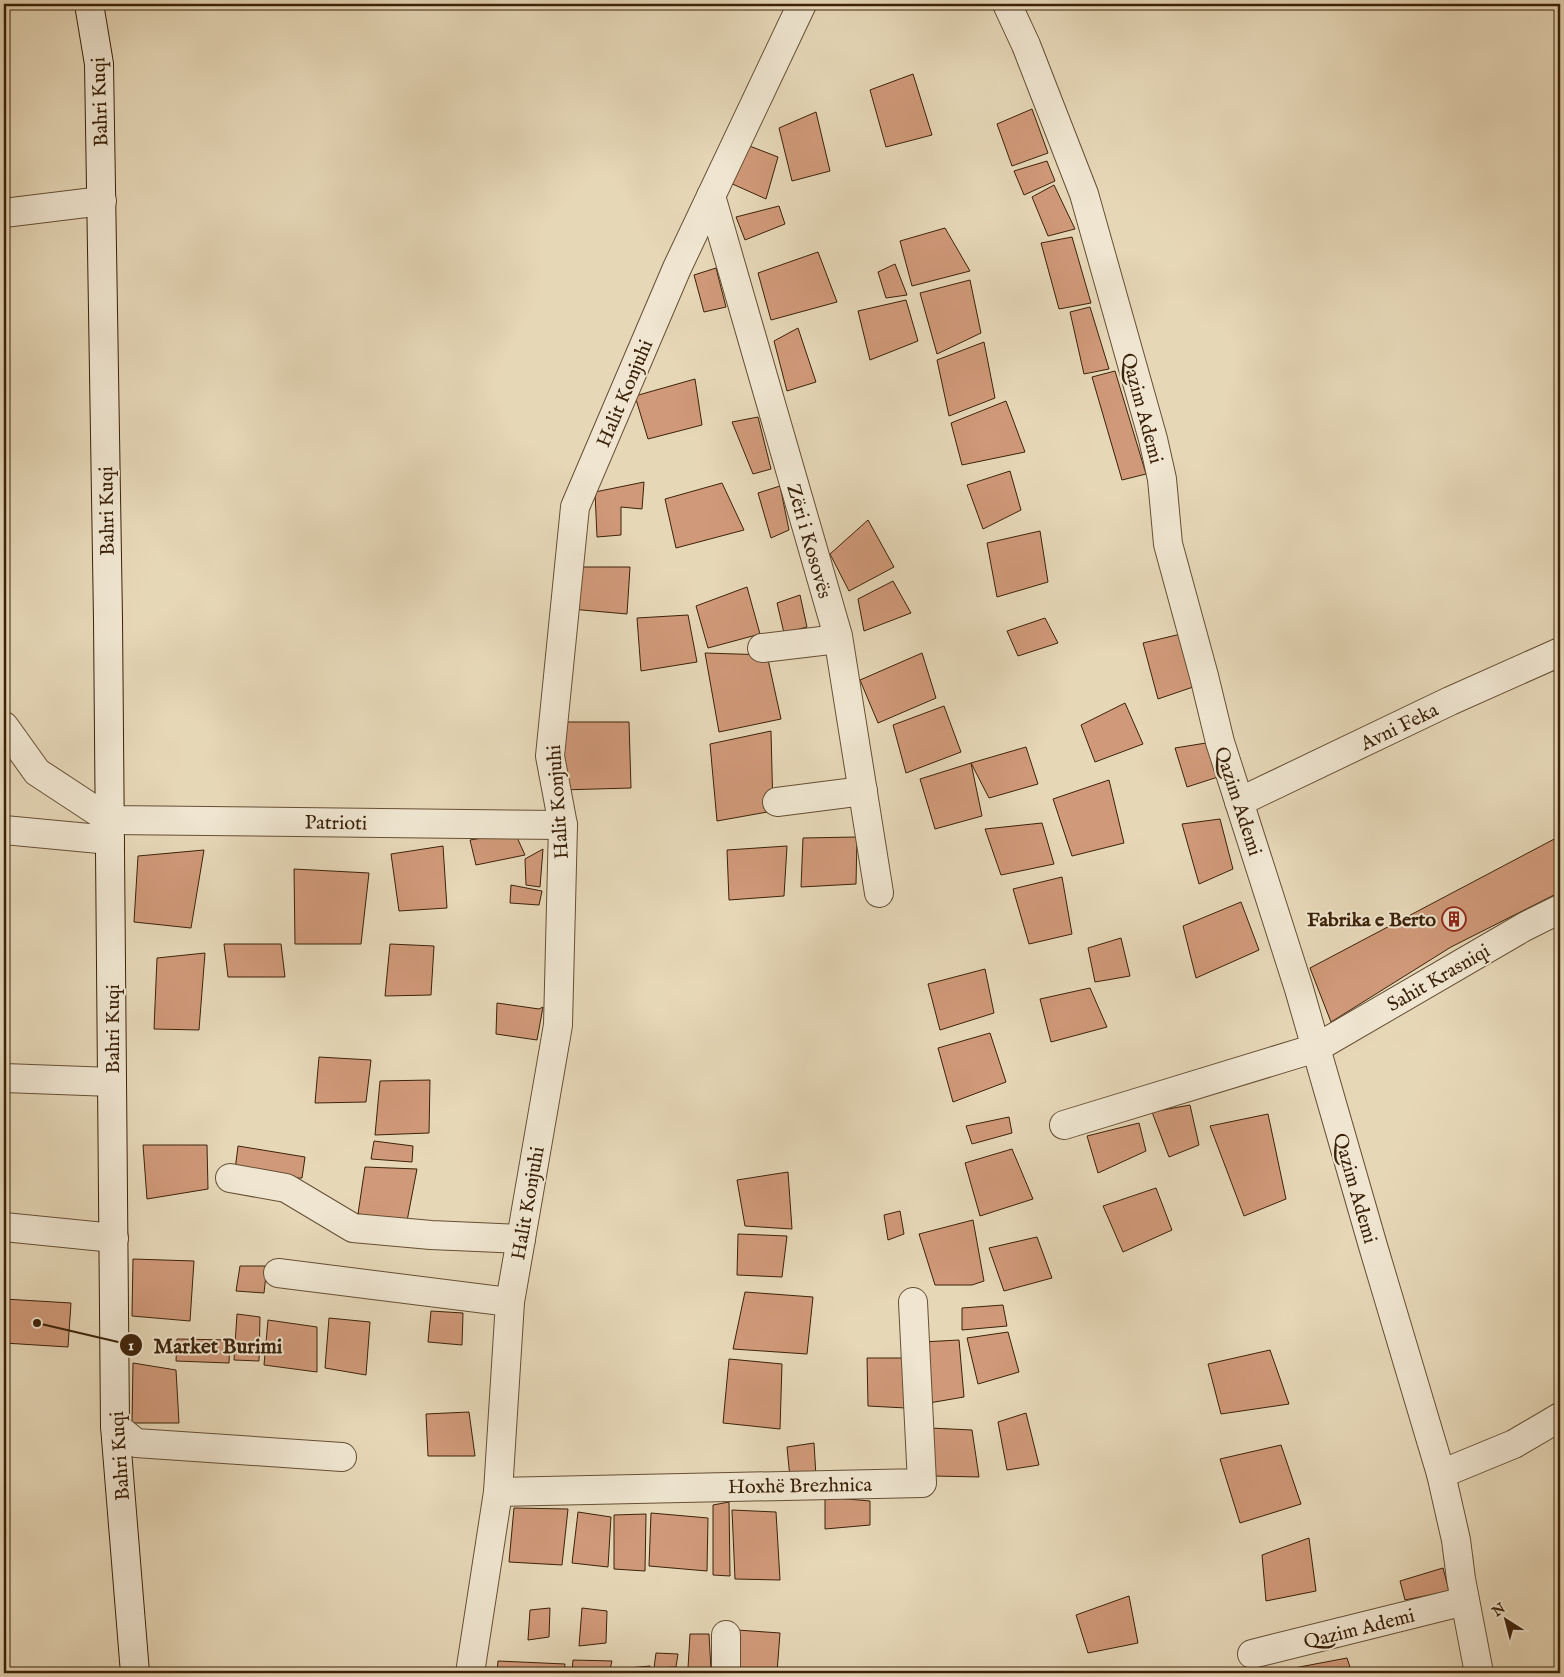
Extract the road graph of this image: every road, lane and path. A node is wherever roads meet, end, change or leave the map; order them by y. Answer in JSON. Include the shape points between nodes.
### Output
{"nodes":[{"id":1,"x":90,"y":4,"type":"edge"},
{"id":2,"x":802,"y":4,"type":"edge"},
{"id":3,"x":1007,"y":4,"type":"edge"},
{"id":4,"x":711,"y":196,"type":"junction"},
{"id":5,"x":102,"y":202,"type":"junction"},
{"id":6,"x":4,"y":213,"type":"edge"},
{"id":7,"x":840,"y":647,"type":"junction"},
{"id":8,"x":1560,"y":652,"type":"edge"},
{"id":9,"x":765,"y":654,"type":"dead end"},
{"id":10,"x":4,"y":726,"type":"edge"},
{"id":11,"x":863,"y":791,"type":"junction"},
{"id":12,"x":777,"y":802,"type":"dead end"},
{"id":13,"x":1239,"y":802,"type":"junction"},
{"id":14,"x":563,"y":825,"type":"junction"},
{"id":15,"x":4,"y":830,"type":"edge"},
{"id":16,"x":110,"y":830,"type":"junction"},
{"id":17,"x":879,"y":893,"type":"dead end"},
{"id":18,"x":1560,"y":909,"type":"edge"},
{"id":19,"x":1316,"y":1048,"type":"junction"},
{"id":20,"x":4,"y":1078,"type":"edge"},
{"id":21,"x":112,"y":1082,"type":"junction"},
{"id":22,"x":1064,"y":1124,"type":"dead end"},
{"id":23,"x":230,"y":1178,"type":"dead end"},
{"id":24,"x":4,"y":1228,"type":"edge"},
{"id":25,"x":114,"y":1238,"type":"junction"},
{"id":26,"x":521,"y":1240,"type":"junction"},
{"id":27,"x":278,"y":1273,"type":"dead end"},
{"id":28,"x":510,"y":1302,"type":"junction"},
{"id":29,"x":913,"y":1302,"type":"dead end"},
{"id":30,"x":1560,"y":1417,"type":"edge"},
{"id":31,"x":116,"y":1426,"type":"junction"},
{"id":32,"x":342,"y":1458,"type":"dead end"},
{"id":33,"x":1440,"y":1474,"type":"junction"},
{"id":34,"x":498,"y":1492,"type":"junction"},
{"id":35,"x":1465,"y":1601,"type":"junction"},
{"id":36,"x":726,"y":1635,"type":"dead end"},
{"id":37,"x":1252,"y":1654,"type":"dead end"},
{"id":38,"x":135,"y":1673,"type":"edge"},
{"id":39,"x":470,"y":1673,"type":"edge"},
{"id":40,"x":726,"y":1673,"type":"edge"},
{"id":41,"x":1479,"y":1673,"type":"edge"}],
"edges":[{"from":1,"to":5,"type":"street","name":"Bahri Kuqi","via":[[99,64]]},
{"from":2,"to":4,"type":"street","name":"Halit Konjuhi"},
{"from":3,"to":13,"type":"street","name":"Qazim Ademi","via":[[1084,194],[1153,439],[1162,480],[1168,544]]},
{"from":4,"to":7,"type":"street","name":"Zëri i Kosovës"},
{"from":4,"to":14,"type":"street","name":"Halit Konjuhi","via":[[673,277],[576,507],[550,756]]},
{"from":5,"to":6,"type":"street"},
{"from":5,"to":16,"type":"street","name":"Bahri Kuqi"},
{"from":7,"to":9,"type":"street"},
{"from":7,"to":11,"type":"street","name":"Zëri i Kosovës"},
{"from":8,"to":13,"type":"street","name":"Avni Feka"},
{"from":10,"to":16,"type":"street","via":[[37,772]]},
{"from":11,"to":12,"type":"street"},
{"from":11,"to":17,"type":"street","name":"Zëri i Kosovës"},
{"from":13,"to":19,"type":"street","name":"Qazim Ademi"},
{"from":14,"to":16,"type":"street","name":"Patrioti"},
{"from":14,"to":26,"type":"street","name":"Halit Konjuhi","via":[[558,1025]]},
{"from":15,"to":16,"type":"street","name":"Patrioti"},
{"from":16,"to":21,"type":"street","name":"Bahri Kuqi"},
{"from":18,"to":19,"type":"street","name":"Sahit Krasniqi"},
{"from":19,"to":22,"type":"street","name":"Sahit Krasniqi"},
{"from":19,"to":33,"type":"street","name":"Qazim Ademi"},
{"from":20,"to":21,"type":"street"},
{"from":21,"to":25,"type":"street","name":"Bahri Kuqi"},
{"from":23,"to":26,"type":"street","via":[[286,1188],[353,1228]]},
{"from":24,"to":25,"type":"street"},
{"from":25,"to":31,"type":"street","name":"Bahri Kuqi"},
{"from":26,"to":28,"type":"street","name":"Halit Konjuhi"},
{"from":27,"to":28,"type":"street"},
{"from":28,"to":34,"type":"street","name":"Halit Konjuhi"},
{"from":29,"to":34,"type":"street","name":"Hoxhë Brezhnica","via":[[922,1483]]},
{"from":30,"to":33,"type":"street","via":[[1514,1444]]},
{"from":31,"to":32,"type":"street","via":[[136,1443]]},
{"from":31,"to":38,"type":"street","name":"Bahri Kuqi"},
{"from":33,"to":35,"type":"street","name":"Qazim Ademi","via":[[1456,1540]]},
{"from":34,"to":39,"type":"street","name":"Halit Konjuhi"},
{"from":35,"to":37,"type":"street","name":"Qazim Ademi"},
{"from":35,"to":41,"type":"street","name":"Qazim Ademi"},
{"from":36,"to":40,"type":"street"}]}
